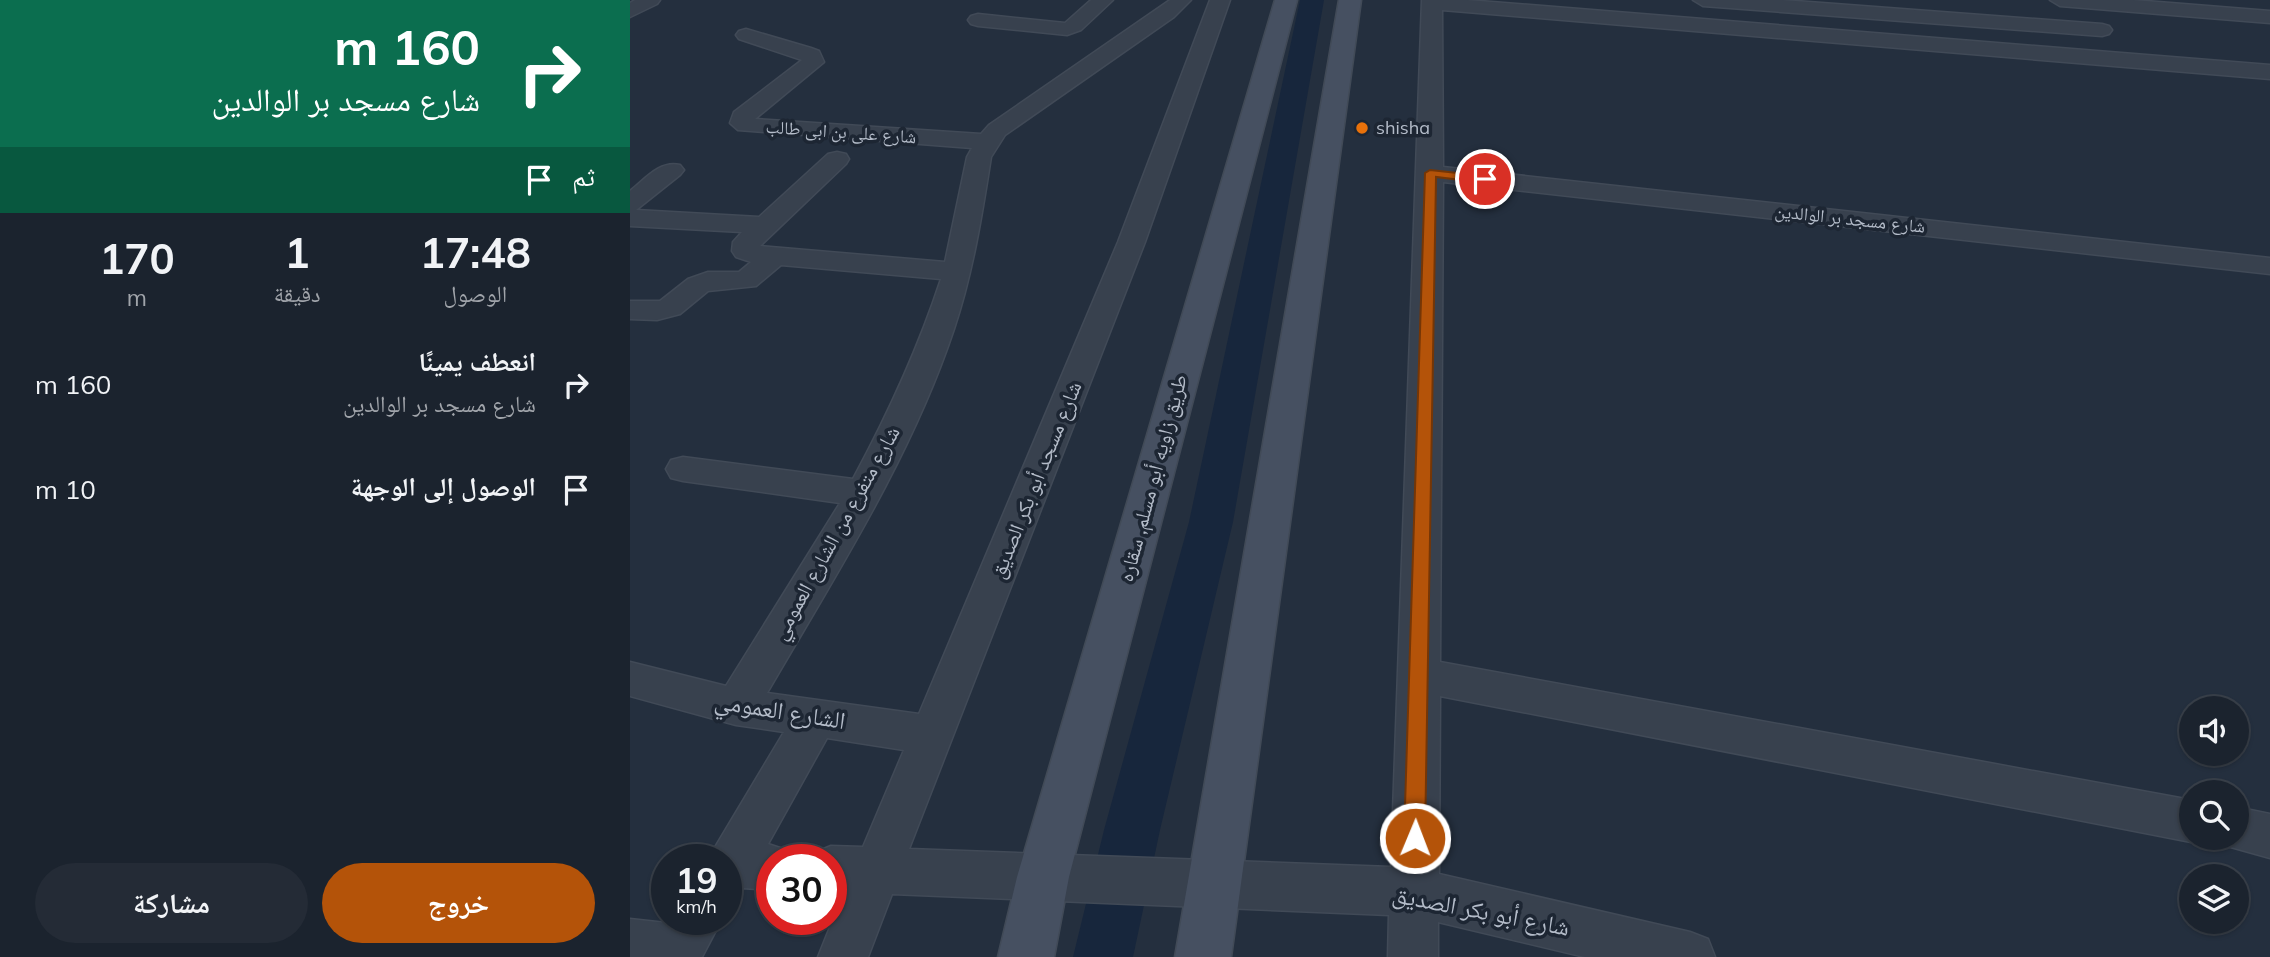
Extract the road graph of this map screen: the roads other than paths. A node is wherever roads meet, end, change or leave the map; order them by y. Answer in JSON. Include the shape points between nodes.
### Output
{"nodes":[{"id":1,"x":650,"y":0,"type":"edge"},
{"id":2,"x":1103,"y":0,"type":"edge"},
{"id":3,"x":1181,"y":0,"type":"edge"},
{"id":4,"x":1220,"y":0,"type":"edge"},
{"id":5,"x":1286,"y":0,"type":"edge"},
{"id":6,"x":1350,"y":0,"type":"edge"},
{"id":7,"x":1703,"y":0,"type":"edge"},
{"id":8,"x":2060,"y":0,"type":"edge"},
{"id":9,"x":1432,"y":1,"type":"edge"},
{"id":10,"x":630,"y":11,"type":"edge"},
{"id":11,"x":2270,"y":17,"type":"edge"},
{"id":12,"x":978,"y":20,"type":"dead end"},
{"id":13,"x":2102,"y":30,"type":"dead end"},
{"id":14,"x":746,"y":35,"type":"dead end"},
{"id":15,"x":2270,"y":72,"type":"edge"},
{"id":16,"x":986,"y":142,"type":"junction"},
{"id":17,"x":837,"y":159,"type":"dead end"},
{"id":18,"x":671,"y":170,"type":"dead end"},
{"id":19,"x":1430,"y":173,"type":"junction"},
{"id":20,"x":630,"y":204,"type":"edge"},
{"id":21,"x":630,"y":218,"type":"edge"},
{"id":22,"x":765,"y":225,"type":"junction"},
{"id":23,"x":775,"y":256,"type":"junction"},
{"id":24,"x":2270,"y":265,"type":"edge"},
{"id":25,"x":957,"y":272,"type":"junction"},
{"id":26,"x":630,"y":310,"type":"edge"},
{"id":27,"x":683,"y":469,"type":"dead end"},
{"id":28,"x":863,"y":493,"type":"junction"},
{"id":29,"x":1418,"y":675,"type":"junction"},
{"id":30,"x":630,"y":678,"type":"edge"},
{"id":31,"x":736,"y":707,"type":"junction"},
{"id":32,"x":816,"y":718,"type":"junction"},
{"id":33,"x":933,"y":735,"type":"junction"},
{"id":34,"x":2179,"y":819,"type":"edge"},
{"id":35,"x":2249,"y":832,"type":"edge"},
{"id":36,"x":2270,"y":836,"type":"edge"},
{"id":37,"x":743,"y":868,"type":"edge"},
{"id":38,"x":854,"y":869,"type":"edge"},
{"id":39,"x":1059,"y":877,"type":"junction"},
{"id":40,"x":1200,"y":884,"type":"junction"},
{"id":41,"x":1414,"y":892,"type":"junction"},
{"id":42,"x":683,"y":942,"type":"edge"},
{"id":43,"x":630,"y":944,"type":"edge"},
{"id":44,"x":843,"y":957,"type":"edge"},
{"id":45,"x":1026,"y":957,"type":"edge"},
{"id":46,"x":1203,"y":957,"type":"edge"},
{"id":47,"x":1413,"y":957,"type":"edge"},
{"id":48,"x":1690,"y":957,"type":"edge"}],
"edges":[{"from":1,"to":10,"type":"street"},
{"from":2,"to":12,"type":"street","via":[[1067,29]]},
{"from":3,"to":16,"type":"street"},
{"from":4,"to":33,"type":"street","name":"شارع مسجد أبو بكر الصديق","via":[[1108,304]]},
{"from":5,"to":39,"type":"street","name":"طريق زاويه أبو مسلم, سقاره"},
{"from":6,"to":40,"type":"street"},
{"from":7,"to":13,"type":"street"},
{"from":8,"to":11,"type":"street"},
{"from":9,"to":15,"type":"street"},
{"from":9,"to":19,"type":"street"},
{"from":14,"to":16,"type":"street","name":"شارع على بن ابى طالب","via":[[804,52],[813,62],[741,117],[746,125]]},
{"from":16,"to":25,"type":"street","name":"شارع متفرع من الشارع العمومي","via":[[979,157]]},
{"from":17,"to":22,"type":"street"},
{"from":18,"to":20,"type":"street"},
{"from":19,"to":24,"type":"street","name":"شارع مسجد بر الوالدين"},
{"from":19,"to":29,"type":"street"},
{"from":21,"to":22,"type":"street"},
{"from":22,"to":23,"type":"street","via":[[744,248]]},
{"from":23,"to":25,"type":"street"},
{"from":23,"to":26,"type":"street","via":[[746,280],[708,281],[657,312]]},
{"from":25,"to":28,"type":"street","name":"شارع متفرع من الشارع العمومي","via":[[906,407]]},
{"from":27,"to":28,"type":"street"},
{"from":28,"to":31,"type":"street","name":"شارع متفرع من الشارع العمومي"},
{"from":29,"to":34,"type":"street"},
{"from":29,"to":41,"type":"street"},
{"from":30,"to":31,"type":"street","name":"الشارع العمومي"},
{"from":31,"to":32,"type":"street","name":"الشارع العمومي"},
{"from":32,"to":33,"type":"street","name":"الشارع العمومي"},
{"from":32,"to":37,"type":"street"},
{"from":33,"to":38,"type":"street","name":"شارع مسجد أبو بكر الصديق"},
{"from":35,"to":36,"type":"street"},
{"from":38,"to":39,"type":"street","name":"شارع أبو بكر الصديق"},
{"from":38,"to":44,"type":"street","name":"شارع مسجد أبو بكر الصديق"},
{"from":39,"to":40,"type":"street","name":"شارع أبو بكر الصديق"},
{"from":39,"to":45,"type":"street","name":"طريق زاويه أبو مسلم, سقاره"},
{"from":40,"to":41,"type":"street","name":"شارع أبو بكر الصديق"},
{"from":40,"to":46,"type":"street"},
{"from":41,"to":47,"type":"street"},
{"from":41,"to":48,"type":"street","name":"شارع أبو بكر الصديق"},
{"from":42,"to":43,"type":"street"}]}
